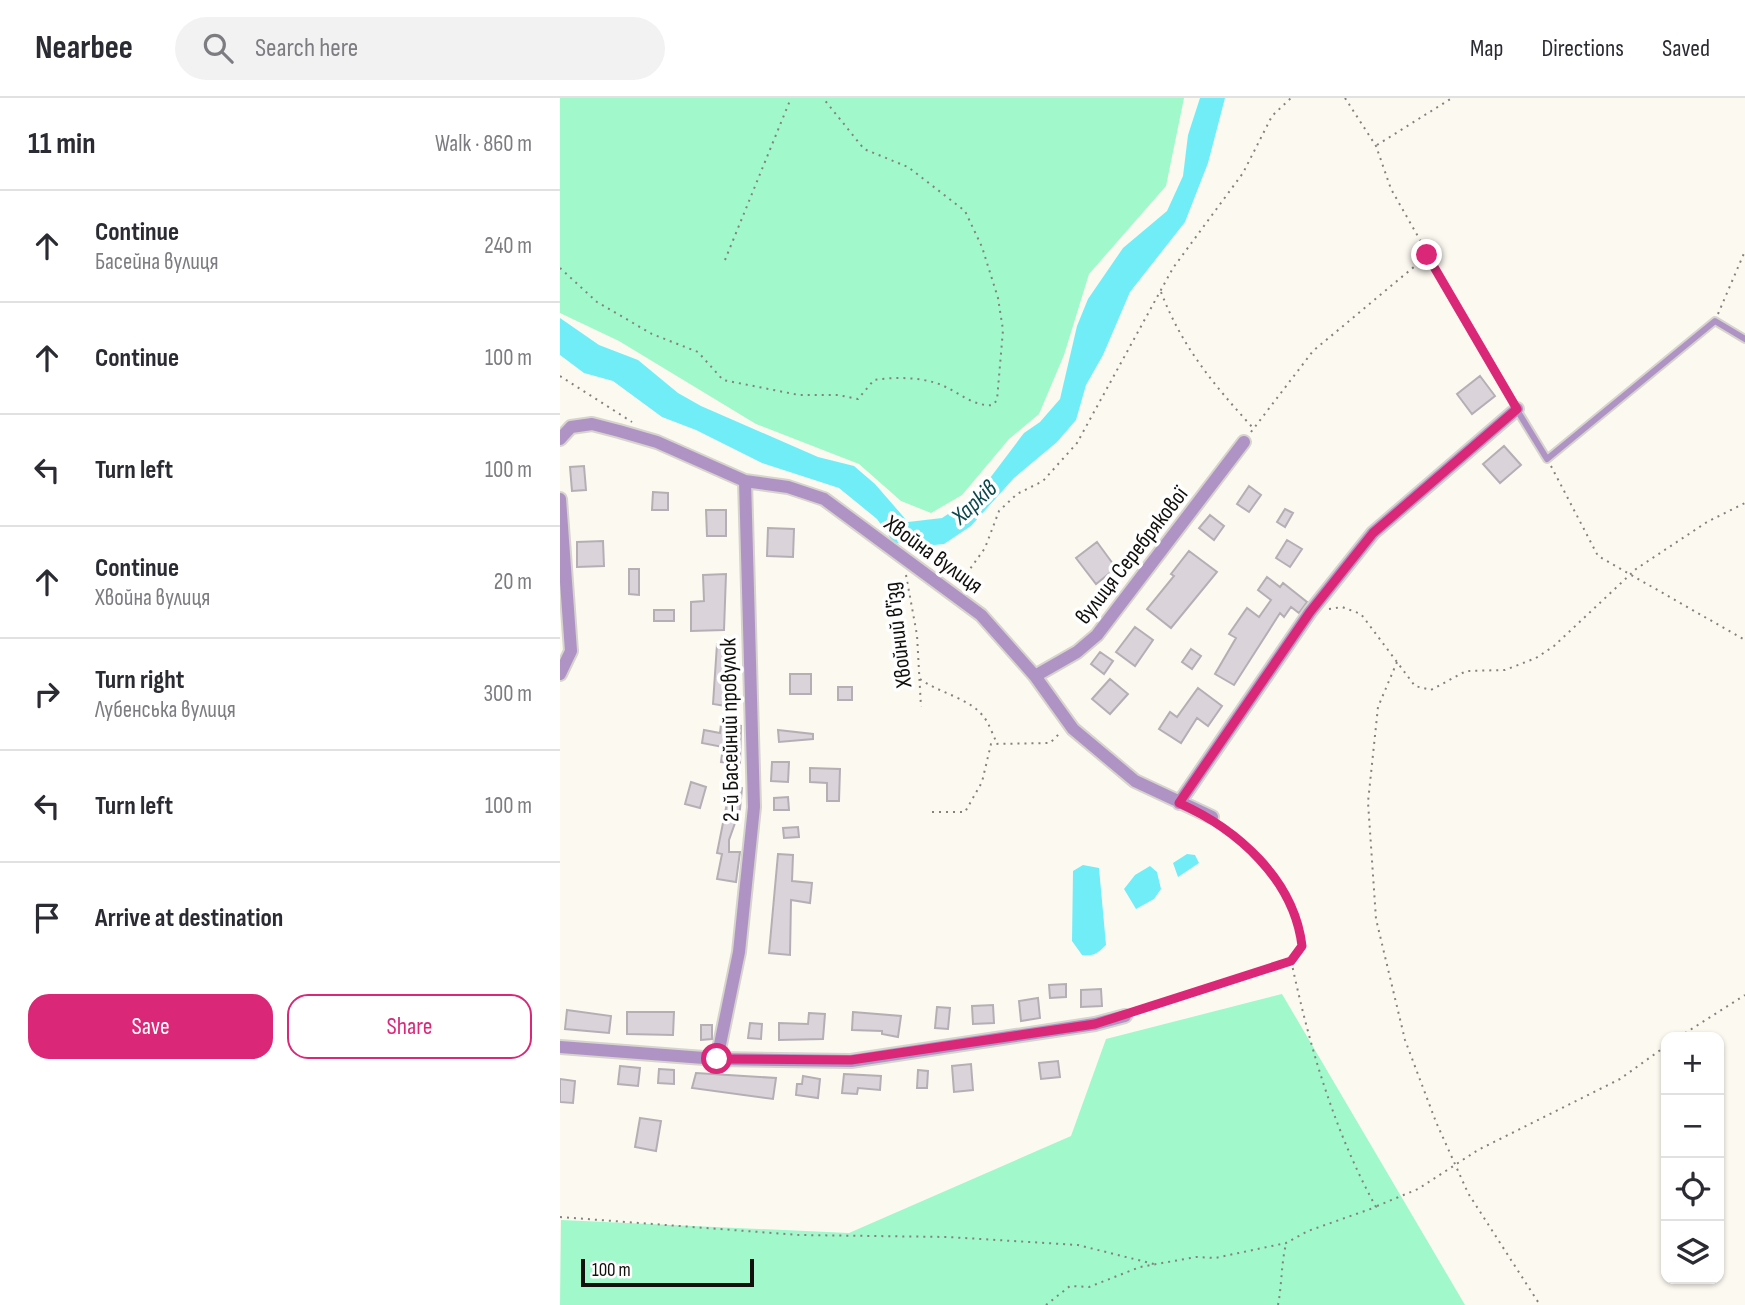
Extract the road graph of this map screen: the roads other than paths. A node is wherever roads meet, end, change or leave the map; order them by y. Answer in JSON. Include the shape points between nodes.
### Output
{"nodes":[{"id":1,"x":1745,"y":339,"type":"edge"},
{"id":2,"x":1517,"y":409,"type":"joint"},
{"id":3,"x":560,"y":439,"type":"edge"},
{"id":4,"x":1244,"y":442,"type":"dead end"},
{"id":5,"x":746,"y":481,"type":"junction"},
{"id":6,"x":560,"y":499,"type":"edge"},
{"id":7,"x":561,"y":531,"type":"edge"},
{"id":8,"x":560,"y":674,"type":"edge"},
{"id":9,"x":1035,"y":676,"type":"junction"},
{"id":10,"x":1179,"y":803,"type":"junction"},
{"id":11,"x":1212,"y":817,"type":"road end"},
{"id":12,"x":1125,"y":1016,"type":"road end"},
{"id":13,"x":560,"y":1047,"type":"edge"},
{"id":14,"x":717,"y":1059,"type":"junction"}],
"edges":[{"from":1,"to":2,"type":"lane","via":[[1715,321],[1548,459]]},
{"from":2,"to":10,"type":"street","via":[[1373,533],[1310,612]]},
{"from":3,"to":5,"type":"street","name":"Хвойна вулиця","via":[[571,427],[592,424],[657,442]]},
{"from":4,"to":9,"type":"street","name":"вулиця Серебрякової","via":[[1097,635]]},
{"from":5,"to":9,"type":"street","name":"Хвойна вулиця","via":[[788,487],[824,499],[981,615]]},
{"from":5,"to":14,"type":"street","name":"2-й Басейний провулок","via":[[754,807],[739,952]]},
{"from":6,"to":7,"type":"street"},
{"from":7,"to":8,"type":"street","via":[[570,651]]},
{"from":9,"to":10,"type":"street","name":"Хвойна вулиця","via":[[1073,729],[1135,781]]},
{"from":10,"to":11,"type":"street","name":"Хвойна вулиця"},
{"from":12,"to":14,"type":"street","via":[[851,1060]]},
{"from":13,"to":14,"type":"street"}]}
